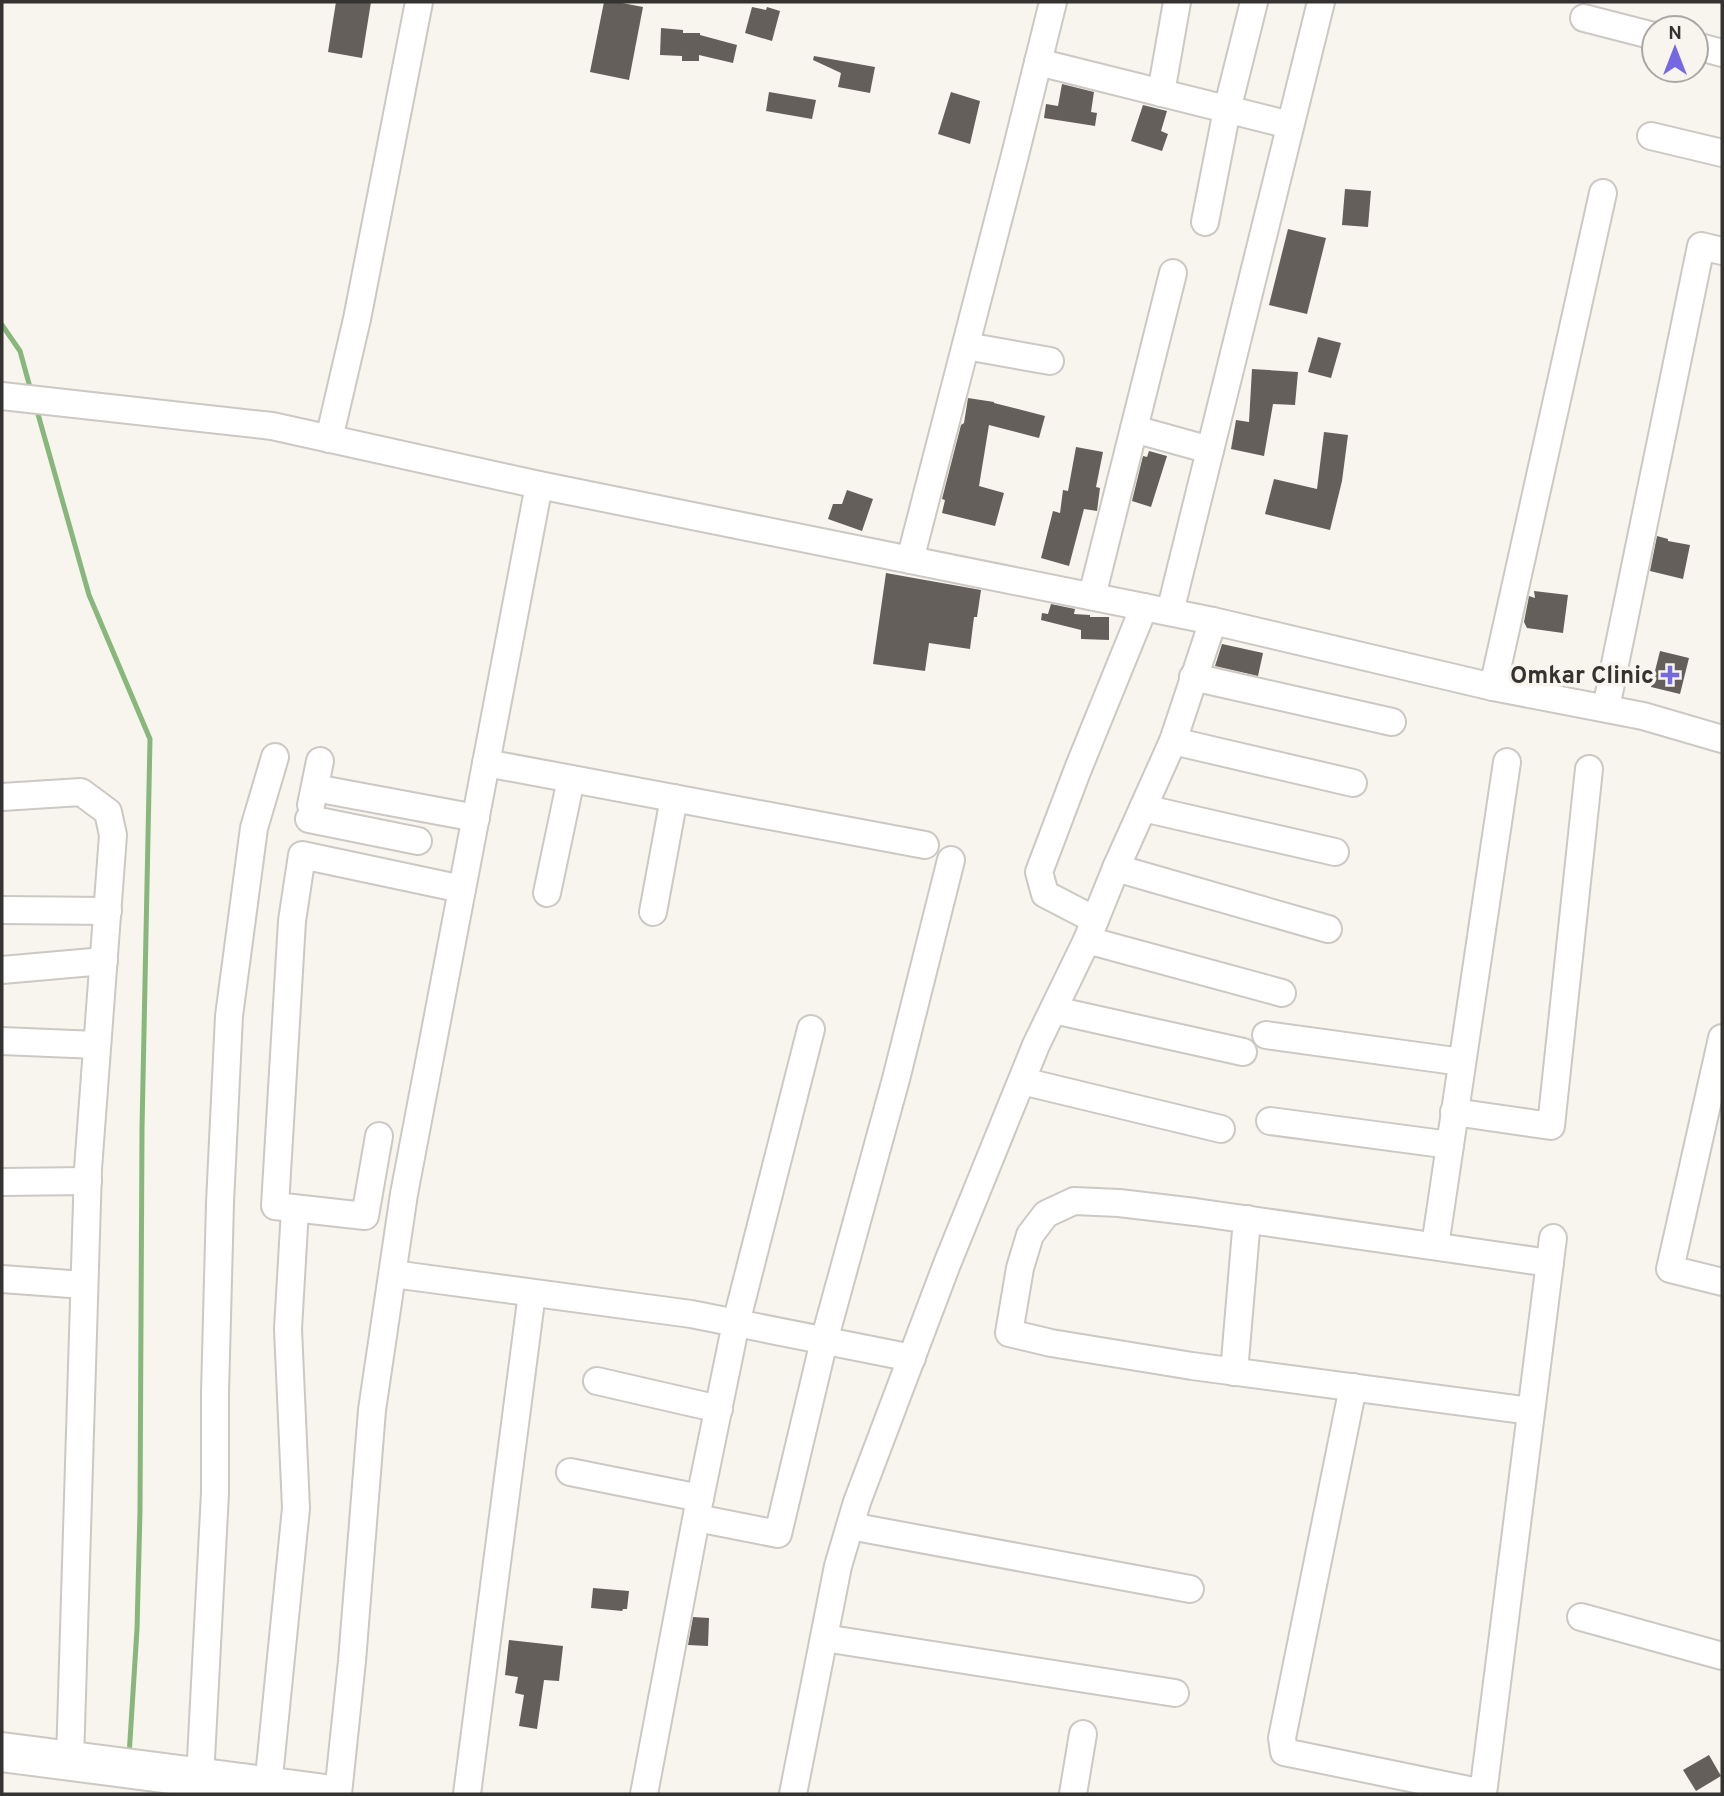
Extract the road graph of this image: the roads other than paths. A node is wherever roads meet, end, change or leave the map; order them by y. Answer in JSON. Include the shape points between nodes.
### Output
{"nodes":[{"id":1,"x":419,"y":2,"type":"edge"},
{"id":2,"x":1053,"y":2,"type":"edge"},
{"id":3,"x":1177,"y":2,"type":"edge"},
{"id":4,"x":1254,"y":2,"type":"edge"},
{"id":5,"x":1321,"y":2,"type":"edge"},
{"id":6,"x":1584,"y":18,"type":"dead end"},
{"id":7,"x":1640,"y":32,"type":"edge"},
{"id":8,"x":1038,"y":62,"type":"junction"},
{"id":9,"x":1161,"y":93,"type":"junction"},
{"id":10,"x":1227,"y":110,"type":"junction"},
{"id":11,"x":1290,"y":125,"type":"junction"},
{"id":12,"x":1651,"y":136,"type":"dead end"},
{"id":13,"x":1722,"y":153,"type":"edge"},
{"id":14,"x":1603,"y":193,"type":"dead end"},
{"id":15,"x":1205,"y":222,"type":"dead end"},
{"id":16,"x":1722,"y":251,"type":"edge"},
{"id":17,"x":1173,"y":273,"type":"dead end"},
{"id":18,"x":965,"y":346,"type":"junction"},
{"id":19,"x":1050,"y":361,"type":"dead end"},
{"id":20,"x":2,"y":396,"type":"edge"},
{"id":21,"x":1134,"y":429,"type":"junction"},
{"id":22,"x":329,"y":439,"type":"junction"},
{"id":23,"x":1210,"y":450,"type":"junction"},
{"id":24,"x":539,"y":485,"type":"junction"},
{"id":25,"x":910,"y":560,"type":"junction"},
{"id":26,"x":1092,"y":596,"type":"junction"},
{"id":27,"x":1144,"y":607,"type":"junction"},
{"id":28,"x":1170,"y":612,"type":"junction"},
{"id":29,"x":1213,"y":621,"type":"junction"},
{"id":30,"x":1193,"y":677,"type":"junction"},
{"id":31,"x":1493,"y":687,"type":"junction"},
{"id":32,"x":1606,"y":708,"type":"junction"},
{"id":33,"x":1392,"y":722,"type":"dead end"},
{"id":34,"x":1722,"y":739,"type":"edge"},
{"id":35,"x":1173,"y":741,"type":"junction"},
{"id":36,"x":275,"y":757,"type":"dead end"},
{"id":37,"x":320,"y":761,"type":"dead end"},
{"id":38,"x":1507,"y":762,"type":"dead end"},
{"id":39,"x":486,"y":763,"type":"junction"},
{"id":40,"x":1589,"y":769,"type":"dead end"},
{"id":41,"x":571,"y":779,"type":"junction"},
{"id":42,"x":1353,"y":783,"type":"dead end"},
{"id":43,"x":315,"y":788,"type":"junction"},
{"id":44,"x":2,"y":797,"type":"edge"},
{"id":45,"x":674,"y":798,"type":"junction"},
{"id":46,"x":1143,"y":808,"type":"junction"},
{"id":47,"x":475,"y":818,"type":"junction"},
{"id":48,"x":309,"y":819,"type":"junction"},
{"id":49,"x":418,"y":841,"type":"dead end"},
{"id":50,"x":925,"y":845,"type":"dead end"},
{"id":51,"x":1335,"y":852,"type":"dead end"},
{"id":52,"x":302,"y":855,"type":"junction"},
{"id":53,"x":951,"y":860,"type":"dead end"},
{"id":54,"x":1116,"y":868,"type":"junction"},
{"id":55,"x":462,"y":889,"type":"junction"},
{"id":56,"x":547,"y":893,"type":"dead end"},
{"id":57,"x":2,"y":910,"type":"edge"},
{"id":58,"x":108,"y":911,"type":"junction"},
{"id":59,"x":653,"y":912,"type":"dead end"},
{"id":60,"x":1328,"y":929,"type":"dead end"},
{"id":61,"x":1091,"y":930,"type":"junction"},
{"id":62,"x":104,"y":961,"type":"junction"},
{"id":63,"x":2,"y":970,"type":"edge"},
{"id":64,"x":1282,"y":993,"type":"dead end"},
{"id":65,"x":1054,"y":1010,"type":"junction"},
{"id":66,"x":811,"y":1029,"type":"dead end"},
{"id":67,"x":1266,"y":1035,"type":"dead end"},
{"id":68,"x":1722,"y":1038,"type":"edge"},
{"id":69,"x":2,"y":1041,"type":"edge"},
{"id":70,"x":97,"y":1045,"type":"junction"},
{"id":71,"x":1244,"y":1052,"type":"dead end"},
{"id":72,"x":1462,"y":1062,"type":"junction"},
{"id":73,"x":1022,"y":1081,"type":"junction"},
{"id":74,"x":1454,"y":1112,"type":"junction"},
{"id":75,"x":1270,"y":1121,"type":"dead end"},
{"id":76,"x":1221,"y":1129,"type":"dead end"},
{"id":77,"x":379,"y":1136,"type":"dead end"},
{"id":78,"x":1450,"y":1145,"type":"junction"},
{"id":79,"x":88,"y":1181,"type":"junction"},
{"id":80,"x":2,"y":1182,"type":"edge"},
{"id":81,"x":295,"y":1209,"type":"junction"},
{"id":82,"x":1247,"y":1219,"type":"junction"},
{"id":83,"x":1435,"y":1245,"type":"junction"},
{"id":84,"x":393,"y":1274,"type":"junction"},
{"id":85,"x":2,"y":1279,"type":"edge"},
{"id":86,"x":1722,"y":1282,"type":"edge"},
{"id":87,"x":84,"y":1285,"type":"junction"},
{"id":88,"x":532,"y":1293,"type":"junction"},
{"id":89,"x":736,"y":1323,"type":"junction"},
{"id":90,"x":824,"y":1341,"type":"junction"},
{"id":91,"x":912,"y":1358,"type":"junction"},
{"id":92,"x":1234,"y":1372,"type":"junction"},
{"id":93,"x":597,"y":1381,"type":"dead end"},
{"id":94,"x":1353,"y":1387,"type":"junction"},
{"id":95,"x":719,"y":1409,"type":"junction"},
{"id":96,"x":1531,"y":1411,"type":"junction"},
{"id":97,"x":570,"y":1472,"type":"dead end"},
{"id":98,"x":698,"y":1508,"type":"junction"},
{"id":99,"x":850,"y":1526,"type":"junction"},
{"id":100,"x":1190,"y":1589,"type":"dead end"},
{"id":101,"x":1581,"y":1617,"type":"dead end"},
{"id":102,"x":824,"y":1638,"type":"junction"},
{"id":103,"x":1722,"y":1656,"type":"edge"},
{"id":104,"x":1175,"y":1693,"type":"dead end"},
{"id":105,"x":1083,"y":1734,"type":"dead end"},
{"id":106,"x":2,"y":1752,"type":"edge"},
{"id":107,"x":70,"y":1761,"type":"junction"},
{"id":108,"x":184,"y":1776,"type":"junction"},
{"id":109,"x":268,"y":1787,"type":"junction"},
{"id":110,"x":325,"y":1794,"type":"edge"},
{"id":111,"x":338,"y":1794,"type":"edge"},
{"id":112,"x":467,"y":1794,"type":"edge"},
{"id":113,"x":644,"y":1794,"type":"edge"},
{"id":114,"x":793,"y":1794,"type":"edge"},
{"id":115,"x":1073,"y":1794,"type":"edge"},
{"id":116,"x":1483,"y":1794,"type":"edge"}],
"edges":[{"from":1,"to":22,"type":"street"},
{"from":2,"to":8,"type":"street"},
{"from":3,"to":9,"type":"street"},
{"from":4,"to":10,"type":"street"},
{"from":5,"to":11,"type":"street"},
{"from":6,"to":7,"type":"street"},
{"from":8,"to":9,"type":"street"},
{"from":8,"to":18,"type":"street"},
{"from":9,"to":10,"type":"street"},
{"from":10,"to":11,"type":"street"},
{"from":10,"to":15,"type":"street"},
{"from":11,"to":23,"type":"street"},
{"from":12,"to":13,"type":"street"},
{"from":14,"to":31,"type":"street"},
{"from":16,"to":32,"type":"street","via":[[1701,246]]},
{"from":17,"to":21,"type":"street"},
{"from":18,"to":19,"type":"street"},
{"from":18,"to":25,"type":"street"},
{"from":20,"to":22,"type":"street","via":[[272,426]]},
{"from":21,"to":23,"type":"street"},
{"from":21,"to":26,"type":"street"},
{"from":22,"to":24,"type":"street"},
{"from":23,"to":28,"type":"street"},
{"from":24,"to":25,"type":"street"},
{"from":24,"to":39,"type":"street"},
{"from":25,"to":26,"type":"street"},
{"from":26,"to":27,"type":"street"},
{"from":27,"to":28,"type":"street"},
{"from":27,"to":61,"type":"street","via":[[1040,872],[1045,894]]},
{"from":28,"to":29,"type":"street"},
{"from":29,"to":30,"type":"street"},
{"from":29,"to":31,"type":"street"},
{"from":30,"to":33,"type":"street"},
{"from":30,"to":35,"type":"street"},
{"from":31,"to":32,"type":"street"},
{"from":32,"to":34,"type":"street"},
{"from":35,"to":42,"type":"street"},
{"from":35,"to":46,"type":"street"},
{"from":36,"to":108,"type":"street","via":[[254,828],[229,1016],[220,1203],[215,1493]]},
{"from":37,"to":43,"type":"street"},
{"from":38,"to":72,"type":"street"},
{"from":39,"to":41,"type":"street"},
{"from":39,"to":47,"type":"street"},
{"from":40,"to":74,"type":"street","via":[[1551,1126]]},
{"from":41,"to":45,"type":"street"},
{"from":41,"to":56,"type":"street"},
{"from":43,"to":47,"type":"street"},
{"from":43,"to":48,"type":"street"},
{"from":44,"to":58,"type":"street","via":[[81,792],[108,812],[113,835]]},
{"from":45,"to":50,"type":"street"},
{"from":45,"to":59,"type":"street"},
{"from":46,"to":51,"type":"street"},
{"from":46,"to":54,"type":"street"},
{"from":47,"to":55,"type":"street"},
{"from":48,"to":49,"type":"street"},
{"from":48,"to":52,"type":"street"},
{"from":52,"to":55,"type":"street"},
{"from":52,"to":81,"type":"street","via":[[292,921],[275,1206]]},
{"from":53,"to":90,"type":"street"},
{"from":54,"to":60,"type":"street"},
{"from":54,"to":61,"type":"street"},
{"from":55,"to":84,"type":"street"},
{"from":57,"to":58,"type":"street"},
{"from":58,"to":62,"type":"street"},
{"from":61,"to":64,"type":"street"},
{"from":61,"to":65,"type":"street"},
{"from":62,"to":63,"type":"street"},
{"from":62,"to":70,"type":"street"},
{"from":65,"to":71,"type":"street"},
{"from":65,"to":73,"type":"street"},
{"from":66,"to":89,"type":"street"},
{"from":67,"to":72,"type":"street"},
{"from":68,"to":86,"type":"street","via":[[1670,1269]]},
{"from":69,"to":70,"type":"street"},
{"from":70,"to":79,"type":"street"},
{"from":72,"to":74,"type":"street"},
{"from":73,"to":76,"type":"street"},
{"from":73,"to":91,"type":"street"},
{"from":74,"to":78,"type":"street"},
{"from":75,"to":78,"type":"street"},
{"from":77,"to":81,"type":"street","via":[[365,1216]]},
{"from":78,"to":83,"type":"street"},
{"from":79,"to":80,"type":"street"},
{"from":79,"to":87,"type":"street"},
{"from":81,"to":109,"type":"street","via":[[288,1329],[296,1508]]},
{"from":82,"to":83,"type":"street"},
{"from":82,"to":92,"type":"street"},
{"from":82,"to":92,"type":"street","via":[[1074,1200],[1046,1214],[1030,1235],[1009,1333]]},
{"from":83,"to":96,"type":"street","via":[[1551,1250]]},
{"from":84,"to":88,"type":"street"},
{"from":84,"to":111,"type":"street","via":[[372,1410]]},
{"from":85,"to":87,"type":"street"},
{"from":87,"to":107,"type":"street"},
{"from":88,"to":89,"type":"street"},
{"from":88,"to":112,"type":"street"},
{"from":89,"to":90,"type":"street"},
{"from":89,"to":95,"type":"street"},
{"from":90,"to":91,"type":"street"},
{"from":90,"to":98,"type":"street","via":[[778,1534]]},
{"from":91,"to":99,"type":"street"},
{"from":92,"to":94,"type":"street"},
{"from":93,"to":95,"type":"street"},
{"from":94,"to":96,"type":"street"},
{"from":94,"to":116,"type":"street","via":[[1282,1738],[1284,1752]]},
{"from":95,"to":98,"type":"street"},
{"from":96,"to":116,"type":"street"},
{"from":97,"to":98,"type":"street"},
{"from":98,"to":113,"type":"street"},
{"from":99,"to":100,"type":"street"},
{"from":99,"to":102,"type":"street"},
{"from":101,"to":103,"type":"street"},
{"from":102,"to":104,"type":"street"},
{"from":102,"to":114,"type":"street"},
{"from":105,"to":115,"type":"street"},
{"from":106,"to":107,"type":"highway"},
{"from":107,"to":108,"type":"highway"},
{"from":108,"to":109,"type":"highway"},
{"from":109,"to":110,"type":"highway"}]}
